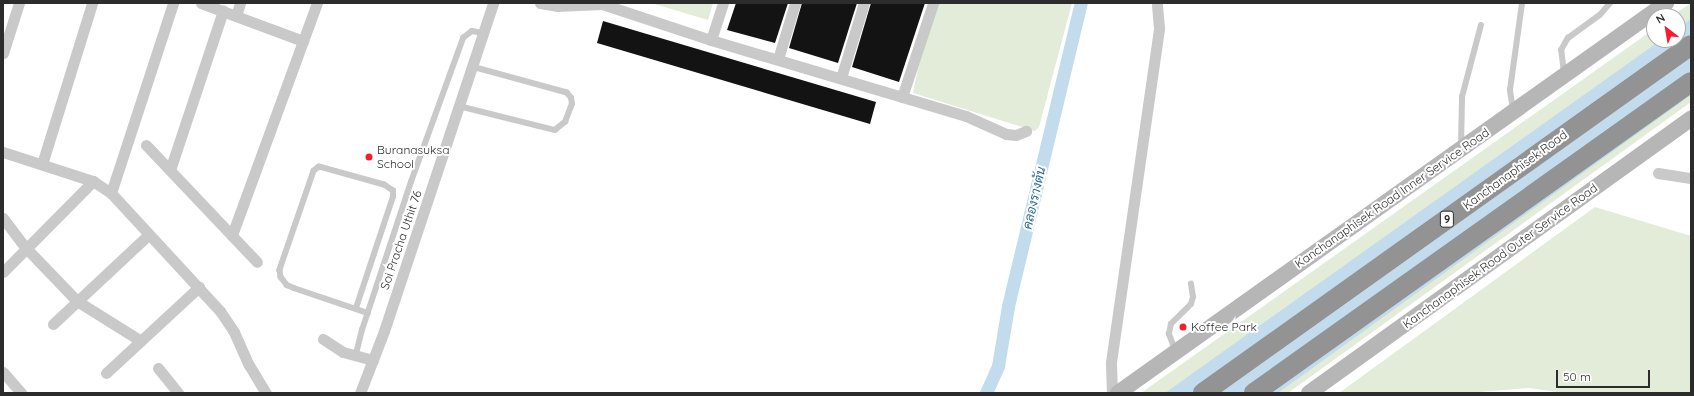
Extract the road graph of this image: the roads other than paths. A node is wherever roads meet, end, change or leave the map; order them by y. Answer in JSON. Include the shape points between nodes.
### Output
{"nodes":[{"id":1,"x":19,"y":3,"type":"edge"},
{"id":2,"x":92,"y":3,"type":"edge"},
{"id":3,"x":173,"y":3,"type":"edge"},
{"id":4,"x":201,"y":3,"type":"edge"},
{"id":5,"x":240,"y":3,"type":"edge"},
{"id":6,"x":317,"y":3,"type":"edge"},
{"id":7,"x":494,"y":3,"type":"edge"},
{"id":8,"x":540,"y":3,"type":"edge"},
{"id":9,"x":723,"y":3,"type":"edge"},
{"id":10,"x":795,"y":3,"type":"edge"},
{"id":11,"x":864,"y":3,"type":"edge"},
{"id":12,"x":932,"y":3,"type":"edge"},
{"id":13,"x":1157,"y":3,"type":"edge"},
{"id":14,"x":1522,"y":3,"type":"edge"},
{"id":15,"x":1610,"y":3,"type":"edge"},
{"id":16,"x":1666,"y":3,"type":"edge"},
{"id":17,"x":223,"y":11,"type":"junction"},
{"id":18,"x":236,"y":16,"type":"junction"},
{"id":19,"x":1481,"y":25,"type":"dead end"},
{"id":20,"x":484,"y":33,"type":"junction"},
{"id":21,"x":711,"y":40,"type":"junction"},
{"id":22,"x":303,"y":41,"type":"junction"},
{"id":23,"x":1691,"y":45,"type":"edge"},
{"id":24,"x":3,"y":53,"type":"edge"},
{"id":25,"x":778,"y":60,"type":"junction"},
{"id":26,"x":472,"y":68,"type":"junction"},
{"id":27,"x":1565,"y":75,"type":"junction"},
{"id":28,"x":841,"y":78,"type":"junction"},
{"id":29,"x":1691,"y":82,"type":"edge"},
{"id":30,"x":902,"y":97,"type":"junction"},
{"id":31,"x":460,"y":106,"type":"junction"},
{"id":32,"x":1513,"y":112,"type":"junction"},
{"id":33,"x":1691,"y":118,"type":"edge"},
{"id":34,"x":1026,"y":131,"type":"dead end"},
{"id":35,"x":146,"y":144,"type":"dead end"},
{"id":36,"x":1461,"y":149,"type":"junction"},
{"id":37,"x":3,"y":152,"type":"edge"},
{"id":38,"x":42,"y":164,"type":"junction"},
{"id":39,"x":170,"y":170,"type":"junction"},
{"id":40,"x":1658,"y":173,"type":"dead end"},
{"id":41,"x":1691,"y":178,"type":"edge"},
{"id":42,"x":93,"y":181,"type":"junction"},
{"id":43,"x":111,"y":193,"type":"junction"},
{"id":44,"x":3,"y":218,"type":"edge"},
{"id":45,"x":148,"y":235,"type":"junction"},
{"id":46,"x":232,"y":235,"type":"junction"},
{"id":47,"x":26,"y":248,"type":"junction"},
{"id":48,"x":257,"y":262,"type":"dead end"},
{"id":49,"x":3,"y":272,"type":"edge"},
{"id":50,"x":1191,"y":284,"type":"dead end"},
{"id":51,"x":199,"y":288,"type":"junction"},
{"id":52,"x":77,"y":301,"type":"junction"},
{"id":53,"x":356,"y":308,"type":"junction"},
{"id":54,"x":368,"y":312,"type":"junction"},
{"id":55,"x":53,"y":324,"type":"dead end"},
{"id":56,"x":323,"y":339,"type":"dead end"},
{"id":57,"x":141,"y":341,"type":"junction"},
{"id":58,"x":1176,"y":352,"type":"junction"},
{"id":59,"x":356,"y":354,"type":"junction"},
{"id":60,"x":373,"y":360,"type":"junction"},
{"id":61,"x":158,"y":368,"type":"dead end"},
{"id":62,"x":3,"y":372,"type":"edge"},
{"id":63,"x":106,"y":373,"type":"dead end"},
{"id":64,"x":21,"y":393,"type":"edge"},
{"id":65,"x":178,"y":393,"type":"edge"},
{"id":66,"x":266,"y":393,"type":"edge"},
{"id":67,"x":360,"y":393,"type":"edge"},
{"id":68,"x":1112,"y":393,"type":"edge"},
{"id":69,"x":1118,"y":393,"type":"edge"},
{"id":70,"x":1203,"y":393,"type":"edge"},
{"id":71,"x":1254,"y":393,"type":"edge"},
{"id":72,"x":1309,"y":393,"type":"edge"}],
"edges":[{"from":1,"to":24,"type":"street"},
{"from":2,"to":38,"type":"street"},
{"from":3,"to":43,"type":"street"},
{"from":4,"to":17,"type":"street"},
{"from":5,"to":18,"type":"street"},
{"from":6,"to":22,"type":"street"},
{"from":7,"to":20,"type":"street","name":"Soi Pracha Uthit 76"},
{"from":8,"to":21,"type":"street","via":[[557,6],[602,4]]},
{"from":9,"to":21,"type":"street"},
{"from":10,"to":25,"type":"street"},
{"from":11,"to":28,"type":"street"},
{"from":12,"to":30,"type":"street"},
{"from":13,"to":68,"type":"street","via":[[1159,28],[1111,362]]},
{"from":14,"to":32,"type":"lane","via":[[1510,90]]},
{"from":15,"to":27,"type":"lane","via":[[1600,14],[1568,38],[1561,50]]},
{"from":16,"to":27,"type":"main road","name":"Kanchanaphisek Road Inner Service Road"},
{"from":17,"to":18,"type":"street"},
{"from":17,"to":39,"type":"street"},
{"from":18,"to":22,"type":"street"},
{"from":19,"to":36,"type":"lane","via":[[1462,97]]},
{"from":20,"to":26,"type":"street","name":"Soi Pracha Uthit 76"},
{"from":20,"to":54,"type":"lane","via":[[472,31],[463,38]]},
{"from":21,"to":25,"type":"street"},
{"from":22,"to":46,"type":"street"},
{"from":23,"to":70,"type":"highway","name":"Kanchanaphisek Road","number":"9"},
{"from":25,"to":28,"type":"street"},
{"from":26,"to":31,"type":"street","name":"Soi Pracha Uthit 76"},
{"from":26,"to":31,"type":"lane","via":[[567,94],[572,104],[565,122],[555,130]]},
{"from":27,"to":32,"type":"main road","name":"Kanchanaphisek Road Inner Service Road"},
{"from":28,"to":30,"type":"street"},
{"from":29,"to":71,"type":"highway","number":"9"},
{"from":30,"to":34,"type":"street","via":[[966,116],[1006,134],[1016,135]]},
{"from":31,"to":60,"type":"street","name":"Soi Pracha Uthit 76"},
{"from":32,"to":36,"type":"main road","name":"Kanchanaphisek Road Inner Service Road"},
{"from":33,"to":72,"type":"main road","name":"Kanchanaphisek Road Outer Service Road"},
{"from":35,"to":39,"type":"street"},
{"from":36,"to":58,"type":"main road","name":"Kanchanaphisek Road Inner Service Road"},
{"from":37,"to":38,"type":"street"},
{"from":38,"to":42,"type":"street"},
{"from":39,"to":46,"type":"street"},
{"from":40,"to":41,"type":"street"},
{"from":42,"to":43,"type":"street"},
{"from":42,"to":47,"type":"street"},
{"from":43,"to":45,"type":"street"},
{"from":44,"to":47,"type":"street"},
{"from":45,"to":51,"type":"street"},
{"from":45,"to":52,"type":"street"},
{"from":46,"to":48,"type":"street"},
{"from":47,"to":49,"type":"street"},
{"from":47,"to":52,"type":"street"},
{"from":50,"to":58,"type":"lane","via":[[1191,304],[1171,324],[1169,334]]},
{"from":51,"to":57,"type":"street"},
{"from":51,"to":66,"type":"street","via":[[220,311],[234,332],[249,365]]},
{"from":52,"to":55,"type":"street"},
{"from":52,"to":57,"type":"street"},
{"from":53,"to":53,"type":"lane","via":[[294,288],[287,285],[281,277],[280,270],[314,171],[319,167],[384,185],[392,191],[393,197]]},
{"from":53,"to":54,"type":"lane"},
{"from":54,"to":59,"type":"lane"},
{"from":56,"to":59,"type":"street","via":[[343,352]]},
{"from":57,"to":63,"type":"street"},
{"from":58,"to":69,"type":"main road","name":"Kanchanaphisek Road Inner Service Road"},
{"from":59,"to":60,"type":"street"},
{"from":60,"to":67,"type":"street","name":"Soi Pracha Uthit 76"},
{"from":61,"to":65,"type":"street"},
{"from":62,"to":64,"type":"street"}]}
